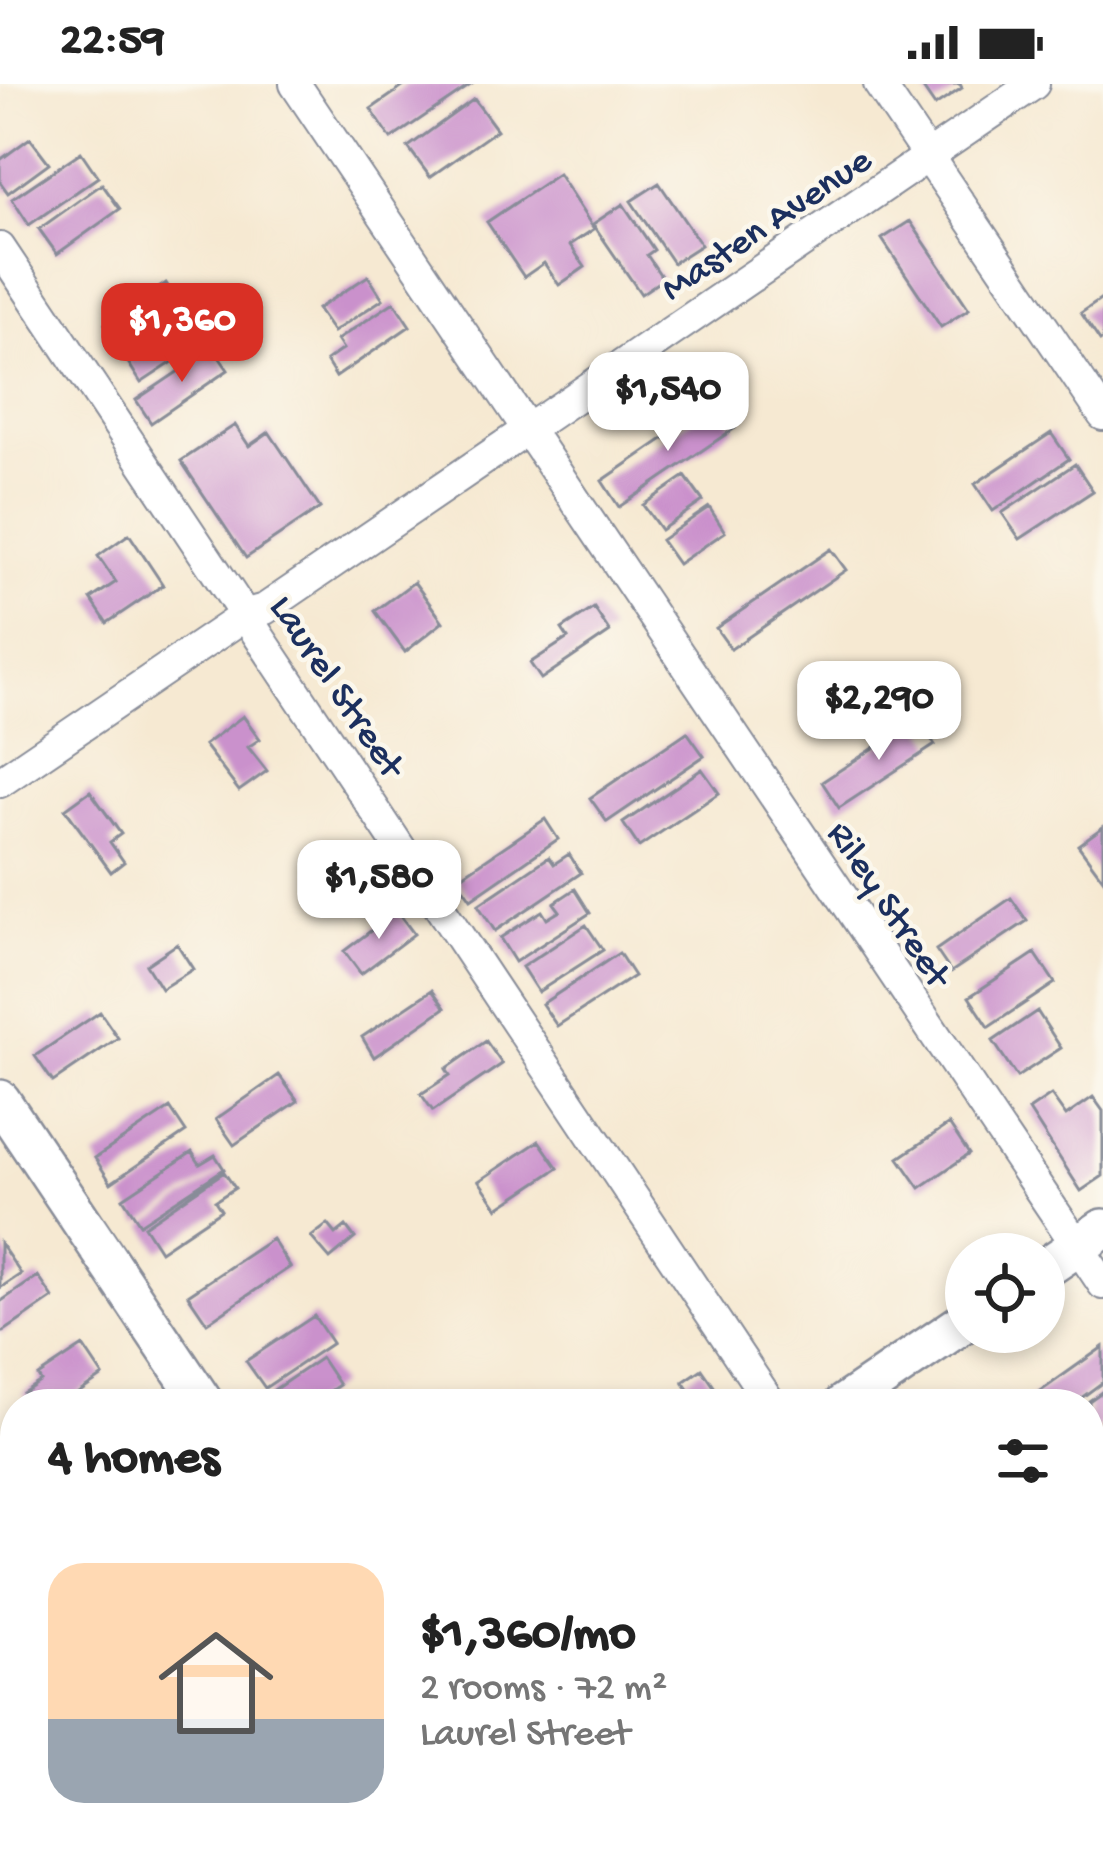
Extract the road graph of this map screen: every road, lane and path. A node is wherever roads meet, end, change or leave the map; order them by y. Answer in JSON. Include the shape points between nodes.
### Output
{"nodes":[{"id":1,"x":295,"y":84,"type":"edge"},
{"id":2,"x":879,"y":84,"type":"edge"},
{"id":3,"x":1034,"y":84,"type":"edge"},
{"id":4,"x":928,"y":156,"type":"junction"},
{"id":5,"x":0,"y":248,"type":"edge"},
{"id":6,"x":1103,"y":416,"type":"edge"},
{"id":7,"x":526,"y":430,"type":"junction"},
{"id":8,"x":247,"y":614,"type":"junction"},
{"id":9,"x":0,"y":782,"type":"edge"},
{"id":10,"x":0,"y":1100,"type":"edge"},
{"id":11,"x":1090,"y":1237,"type":"edge"},
{"id":12,"x":1065,"y":1254,"type":"edge"},
{"id":13,"x":1103,"y":1284,"type":"edge"},
{"id":14,"x":945,"y":1336,"type":"edge"},
{"id":15,"x":194,"y":1389,"type":"edge"},
{"id":16,"x":762,"y":1389,"type":"edge"},
{"id":17,"x":866,"y":1389,"type":"edge"}],
"edges":[{"from":1,"to":7,"type":"street","name":"Riley Street"},
{"from":2,"to":4,"type":"street"},
{"from":3,"to":4,"type":"street","name":"Masten Avenue"},
{"from":4,"to":6,"type":"street"},
{"from":4,"to":7,"type":"street","name":"Masten Avenue"},
{"from":5,"to":8,"type":"street","name":"Laurel Street"},
{"from":7,"to":8,"type":"street","name":"Masten Avenue"},
{"from":7,"to":11,"type":"street","name":"Riley Street"},
{"from":8,"to":9,"type":"street","name":"Masten Avenue"},
{"from":8,"to":16,"type":"street","name":"Laurel Street"},
{"from":10,"to":15,"type":"street"},
{"from":11,"to":12,"type":"street"},
{"from":11,"to":13,"type":"street","name":"Riley Street"},
{"from":14,"to":17,"type":"street"}]}
